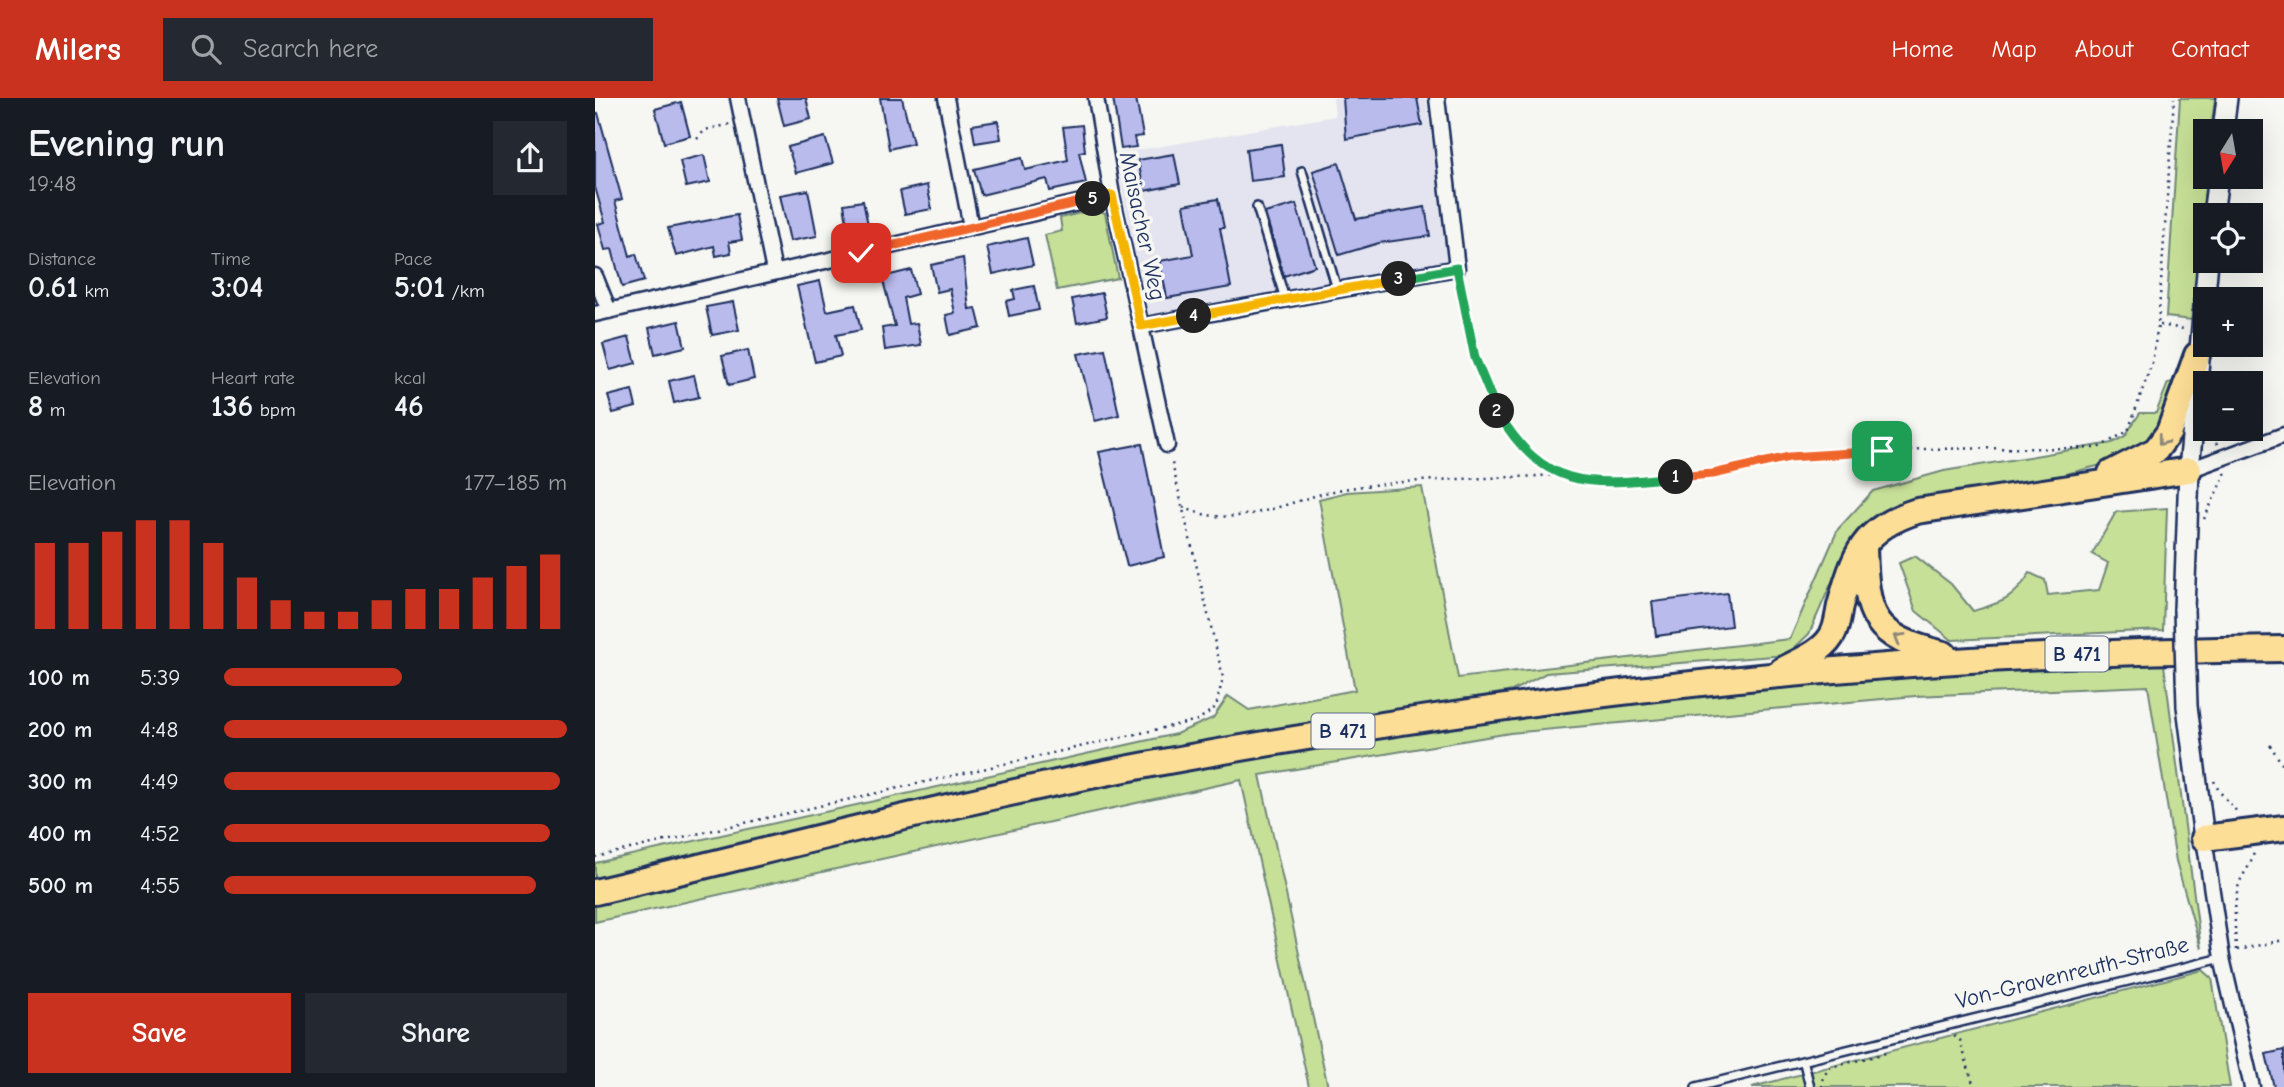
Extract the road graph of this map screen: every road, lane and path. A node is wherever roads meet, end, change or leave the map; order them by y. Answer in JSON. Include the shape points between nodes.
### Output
{"nodes":[{"id":1,"x":738,"y":98,"type":"edge"},
{"id":2,"x":946,"y":98,"type":"edge"},
{"id":3,"x":1096,"y":98,"type":"edge"},
{"id":4,"x":1437,"y":98,"type":"edge"},
{"id":5,"x":2174,"y":98,"type":"edge"},
{"id":6,"x":2227,"y":98,"type":"edge"},
{"id":7,"x":2224,"y":119,"type":"edge"},
{"id":8,"x":743,"y":122,"type":"junction"},
{"id":9,"x":697,"y":139,"type":"dead end"},
{"id":10,"x":1302,"y":172,"type":"dead end"},
{"id":11,"x":1112,"y":195,"type":"junction"},
{"id":12,"x":1257,"y":207,"type":"dead end"},
{"id":13,"x":971,"y":227,"type":"junction"},
{"id":14,"x":1457,"y":268,"type":"junction"},
{"id":15,"x":774,"y":271,"type":"junction"},
{"id":16,"x":595,"y":276,"type":"edge"},
{"id":17,"x":1337,"y":290,"type":"junction"},
{"id":18,"x":1285,"y":299,"type":"junction"},
{"id":19,"x":602,"y":312,"type":"edge"},
{"id":20,"x":2158,"y":325,"type":"junction"},
{"id":21,"x":1141,"y":326,"type":"junction"},
{"id":22,"x":2193,"y":329,"type":"edge"},
{"id":23,"x":2196,"y":357,"type":"edge"},
{"id":24,"x":2197,"y":357,"type":"edge"},
{"id":25,"x":2284,"y":435,"type":"edge"},
{"id":26,"x":2215,"y":441,"type":"edge"},
{"id":27,"x":1167,"y":445,"type":"joint"},
{"id":28,"x":2224,"y":457,"type":"junction"},
{"id":29,"x":2189,"y":470,"type":"junction"},
{"id":30,"x":1559,"y":475,"type":"junction"},
{"id":31,"x":2092,"y":482,"type":"junction"},
{"id":32,"x":1183,"y":507,"type":"junction"},
{"id":33,"x":2200,"y":525,"type":"dead end"},
{"id":34,"x":1864,"y":543,"type":"junction"},
{"id":35,"x":2284,"y":649,"type":"edge"},
{"id":36,"x":1963,"y":659,"type":"junction"},
{"id":37,"x":1772,"y":675,"type":"junction"},
{"id":38,"x":2270,"y":745,"type":"dead end"},
{"id":39,"x":2284,"y":767,"type":"edge"},
{"id":40,"x":2284,"y":828,"type":"edge"},
{"id":41,"x":2204,"y":838,"type":"junction"},
{"id":42,"x":595,"y":857,"type":"edge"},
{"id":43,"x":595,"y":892,"type":"edge"},
{"id":44,"x":2284,"y":940,"type":"edge"},
{"id":45,"x":2222,"y":958,"type":"junction"},
{"id":46,"x":1952,"y":1035,"type":"dead end"},
{"id":47,"x":1892,"y":1051,"type":"dead end"},
{"id":48,"x":1804,"y":1063,"type":"junction"},
{"id":49,"x":1696,"y":1087,"type":"edge"},
{"id":50,"x":1810,"y":1087,"type":"edge"},
{"id":51,"x":1822,"y":1087,"type":"edge"},
{"id":52,"x":1974,"y":1087,"type":"edge"},
{"id":53,"x":2252,"y":1087,"type":"edge"}],
"edges":[{"from":1,"to":8,"type":"street"},
{"from":2,"to":13,"type":"street"},
{"from":3,"to":11,"type":"street","name":"Maisacher Weg"},
{"from":4,"to":14,"type":"street"},
{"from":5,"to":20,"type":"path"},
{"from":6,"to":7,"type":"street"},
{"from":8,"to":9,"type":"path","via":[[705,130]]},
{"from":8,"to":15,"type":"street"},
{"from":10,"to":17,"type":"lane"},
{"from":11,"to":13,"type":"street"},
{"from":11,"to":21,"type":"street","name":"Maisacher Weg"},
{"from":12,"to":18,"type":"lane"},
{"from":13,"to":15,"type":"street"},
{"from":14,"to":17,"type":"street"},
{"from":14,"to":30,"type":"path","via":[[1475,358],[1493,404],[1512,436],[1534,459]]},
{"from":15,"to":19,"type":"street"},
{"from":16,"to":19,"type":"street"},
{"from":17,"to":18,"type":"street"},
{"from":18,"to":21,"type":"street"},
{"from":20,"to":22,"type":"path"},
{"from":20,"to":30,"type":"path","via":[[2152,363],[2128,431],[2098,448],[1789,457],[1713,474],[1613,483]]},
{"from":21,"to":27,"type":"street","name":"Maisacher Weg"},
{"from":23,"to":31,"type":"highway","one_way":true,"via":[[2169,432],[2156,450]]},
{"from":24,"to":29,"type":"street"},
{"from":25,"to":28,"type":"street"},
{"from":26,"to":28,"type":"path"},
{"from":27,"to":32,"type":"path"},
{"from":28,"to":29,"type":"street"},
{"from":28,"to":33,"type":"path","via":[[2227,476]]},
{"from":29,"to":31,"type":"highway"},
{"from":29,"to":41,"type":"street","bridge":true,"via":[[2183,610],[2186,706]]},
{"from":30,"to":32,"type":"path","via":[[1347,488],[1276,510],[1228,517],[1201,516]]},
{"from":31,"to":34,"type":"highway","via":[[1917,511],[1892,519]]},
{"from":32,"to":42,"type":"path","via":[[1223,677],[1216,707],[1198,720]]},
{"from":36,"to":34,"type":"highway","one_way":true,"via":[[1899,640],[1877,622],[1867,599]]},
{"from":34,"to":37,"type":"highway","via":[[1851,564],[1832,636],[1818,651]]},
{"from":35,"to":36,"type":"highway","number":"B 471"},
{"from":36,"to":37,"type":"highway","number":"B 471"},
{"from":37,"to":43,"type":"highway","number":"B 471","via":[[1436,715],[1152,764]]},
{"from":38,"to":39,"type":"path"},
{"from":40,"to":41,"type":"highway"},
{"from":41,"to":45,"type":"street"},
{"from":44,"to":45,"type":"path","via":[[2236,950]]},
{"from":45,"to":48,"type":"lane","name":"Von-Gravenreuth-Straße"},
{"from":45,"to":53,"type":"street","name":"Von-Gravenreuth-Straße"},
{"from":46,"to":52,"type":"path","via":[[1960,1040]]},
{"from":47,"to":51,"type":"path","via":[[1829,1068]]},
{"from":48,"to":49,"type":"lane","name":"Von-Gravenreuth-Straße"},
{"from":48,"to":50,"type":"lane"}]}
